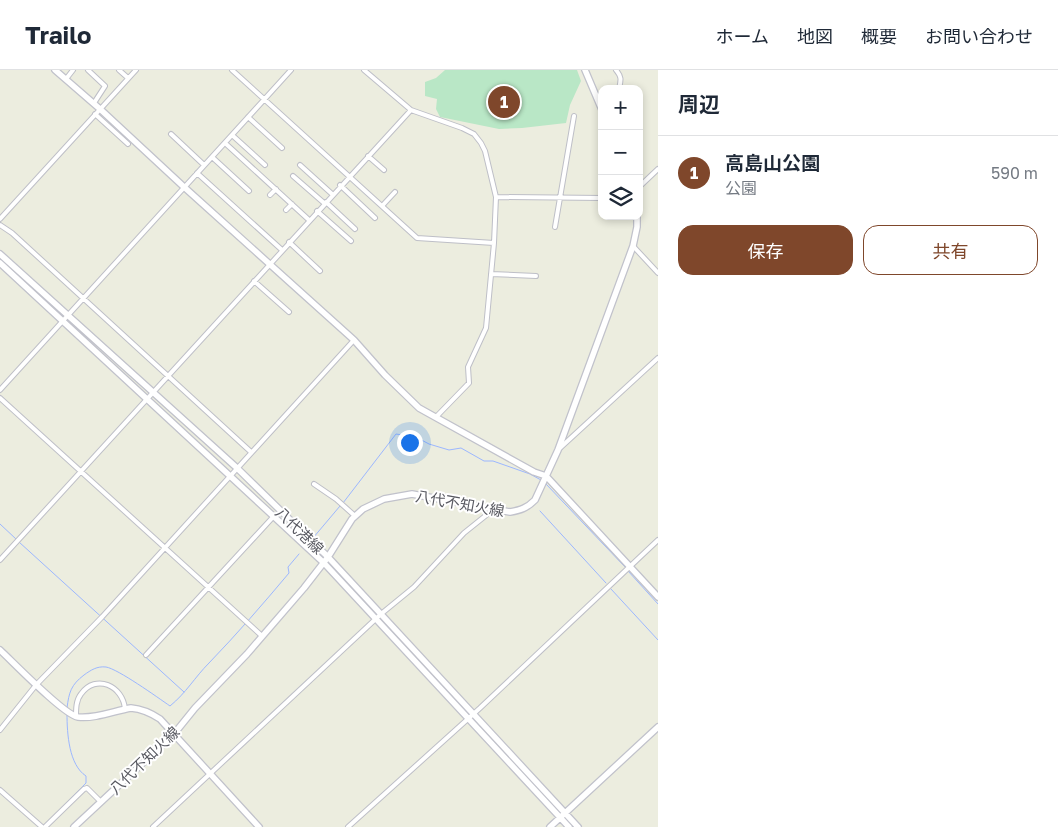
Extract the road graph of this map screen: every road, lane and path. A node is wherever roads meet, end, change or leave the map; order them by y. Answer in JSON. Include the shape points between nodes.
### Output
{"nodes":[{"id":1,"x":55,"y":70,"type":"edge"},
{"id":2,"x":73,"y":70,"type":"edge"},
{"id":3,"x":88,"y":70,"type":"edge"},
{"id":4,"x":119,"y":70,"type":"edge"},
{"id":5,"x":136,"y":70,"type":"edge"},
{"id":6,"x":232,"y":70,"type":"edge"},
{"id":7,"x":291,"y":70,"type":"edge"},
{"id":8,"x":364,"y":70,"type":"edge"},
{"id":9,"x":585,"y":70,"type":"edge"},
{"id":10,"x":616,"y":70,"type":"edge"},
{"id":11,"x":128,"y":78,"type":"junction"},
{"id":12,"x":66,"y":79,"type":"junction"},
{"id":13,"x":620,"y":85,"type":"edge"},
{"id":14,"x":265,"y":99,"type":"junction"},
{"id":15,"x":598,"y":100,"type":"edge"},
{"id":16,"x":94,"y":103,"type":"junction"},
{"id":17,"x":100,"y":109,"type":"junction"},
{"id":18,"x":411,"y":110,"type":"junction"},
{"id":19,"x":95,"y":114,"type":"junction"},
{"id":20,"x":574,"y":116,"type":"dead end"},
{"id":21,"x":248,"y":117,"type":"junction"},
{"id":22,"x":171,"y":134,"type":"dead end"},
{"id":23,"x":232,"y":135,"type":"junction"},
{"id":24,"x":225,"y":143,"type":"junction"},
{"id":25,"x":128,"y":144,"type":"dead end"},
{"id":26,"x":282,"y":148,"type":"dead end"},
{"id":27,"x":368,"y":156,"type":"junction"},
{"id":28,"x":212,"y":157,"type":"junction"},
{"id":29,"x":204,"y":165,"type":"junction"},
{"id":30,"x":265,"y":165,"type":"dead end"},
{"id":31,"x":300,"y":165,"type":"dead end"},
{"id":32,"x":384,"y":170,"type":"dead end"},
{"id":33,"x":658,"y":170,"type":"edge"},
{"id":34,"x":197,"y":173,"type":"junction"},
{"id":35,"x":293,"y":176,"type":"dead end"},
{"id":36,"x":349,"y":176,"type":"junction"},
{"id":37,"x":643,"y":183,"type":"edge"},
{"id":38,"x":340,"y":185,"type":"junction"},
{"id":39,"x":184,"y":187,"type":"junction"},
{"id":40,"x":276,"y":189,"type":"junction"},
{"id":41,"x":249,"y":191,"type":"dead end"},
{"id":42,"x":395,"y":192,"type":"dead end"},
{"id":43,"x":332,"y":194,"type":"junction"},
{"id":44,"x":270,"y":195,"type":"dead end"},
{"id":45,"x":496,"y":197,"type":"junction"},
{"id":46,"x":560,"y":197,"type":"junction"},
{"id":47,"x":598,"y":198,"type":"edge"},
{"id":48,"x":325,"y":202,"type":"junction"},
{"id":49,"x":292,"y":204,"type":"junction"},
{"id":50,"x":382,"y":206,"type":"junction"},
{"id":51,"x":286,"y":210,"type":"dead end"},
{"id":52,"x":317,"y":211,"type":"junction"},
{"id":53,"x":375,"y":218,"type":"dead end"},
{"id":54,"x":0,"y":219,"type":"edge"},
{"id":55,"x":309,"y":220,"type":"junction"},
{"id":56,"x":637,"y":220,"type":"edge"},
{"id":57,"x":0,"y":225,"type":"edge"},
{"id":58,"x":555,"y":227,"type":"dead end"},
{"id":59,"x":355,"y":229,"type":"dead end"},
{"id":60,"x":351,"y":241,"type":"dead end"},
{"id":61,"x":289,"y":242,"type":"junction"},
{"id":62,"x":494,"y":244,"type":"junction"},
{"id":63,"x":633,"y":246,"type":"junction"},
{"id":64,"x":282,"y":250,"type":"junction"},
{"id":65,"x":0,"y":254,"type":"edge"},
{"id":66,"x":0,"y":263,"type":"edge"},
{"id":67,"x":269,"y":264,"type":"junction"},
{"id":68,"x":320,"y":270,"type":"dead end"},
{"id":69,"x":658,"y":273,"type":"edge"},
{"id":70,"x":491,"y":274,"type":"junction"},
{"id":71,"x":536,"y":276,"type":"dead end"},
{"id":72,"x":254,"y":281,"type":"junction"},
{"id":73,"x":83,"y":299,"type":"junction"},
{"id":74,"x":288,"y":312,"type":"dead end"},
{"id":75,"x":68,"y":316,"type":"junction"},
{"id":76,"x":63,"y":321,"type":"junction"},
{"id":77,"x":354,"y":340,"type":"junction"},
{"id":78,"x":658,"y":358,"type":"edge"},
{"id":79,"x":167,"y":376,"type":"junction"},
{"id":80,"x":0,"y":390,"type":"edge"},
{"id":81,"x":152,"y":393,"type":"junction"},
{"id":82,"x":0,"y":398,"type":"edge"},
{"id":83,"x":147,"y":398,"type":"junction"},
{"id":84,"x":436,"y":418,"type":"junction"},
{"id":85,"x":558,"y":450,"type":"junction"},
{"id":86,"x":251,"y":452,"type":"junction"},
{"id":87,"x":237,"y":468,"type":"junction"},
{"id":88,"x":82,"y":471,"type":"junction"},
{"id":89,"x":230,"y":476,"type":"junction"},
{"id":90,"x":545,"y":478,"type":"junction"},
{"id":91,"x":314,"y":484,"type":"dead end"},
{"id":92,"x":494,"y":509,"type":"junction"},
{"id":93,"x":274,"y":516,"type":"junction"},
{"id":94,"x":355,"y":516,"type":"junction"},
{"id":95,"x":658,"y":540,"type":"edge"},
{"id":96,"x":165,"y":548,"type":"junction"},
{"id":97,"x":0,"y":560,"type":"edge"},
{"id":98,"x":326,"y":560,"type":"junction"},
{"id":99,"x":628,"y":568,"type":"junction"},
{"id":100,"x":209,"y":587,"type":"junction"},
{"id":101,"x":658,"y":597,"type":"edge"},
{"id":102,"x":382,"y":614,"type":"junction"},
{"id":103,"x":376,"y":619,"type":"junction"},
{"id":104,"x":262,"y":636,"type":"junction"},
{"id":105,"x":0,"y":650,"type":"edge"},
{"id":106,"x":146,"y":655,"type":"dead end"},
{"id":107,"x":36,"y":685,"type":"junction"},
{"id":108,"x":125,"y":709,"type":"junction"},
{"id":109,"x":73,"y":714,"type":"junction"},
{"id":110,"x":473,"y":714,"type":"junction"},
{"id":111,"x":468,"y":718,"type":"junction"},
{"id":112,"x":658,"y":727,"type":"edge"},
{"id":113,"x":0,"y":730,"type":"edge"},
{"id":114,"x":174,"y":734,"type":"junction"},
{"id":115,"x":211,"y":775,"type":"junction"},
{"id":116,"x":0,"y":790,"type":"edge"},
{"id":117,"x":101,"y":802,"type":"junction"},
{"id":118,"x":563,"y":815,"type":"junction"},
{"id":119,"x":43,"y":827,"type":"edge"},
{"id":120,"x":74,"y":827,"type":"edge"},
{"id":121,"x":153,"y":827,"type":"edge"},
{"id":122,"x":259,"y":827,"type":"edge"},
{"id":123,"x":348,"y":827,"type":"edge"},
{"id":124,"x":550,"y":827,"type":"edge"},
{"id":125,"x":569,"y":827,"type":"edge"},
{"id":126,"x":578,"y":827,"type":"edge"}],
"edges":[{"from":1,"to":12,"type":"main road"},
{"from":2,"to":12,"type":"street"},
{"from":3,"to":16,"type":"street","via":[[105,86]]},
{"from":4,"to":11,"type":"street"},
{"from":5,"to":11,"type":"street"},
{"from":6,"to":14,"type":"street"},
{"from":7,"to":14,"type":"street"},
{"from":8,"to":18,"type":"street"},
{"from":9,"to":15,"type":"main road"},
{"from":10,"to":13,"type":"street","via":[[620,75]]},
{"from":11,"to":17,"type":"street"},
{"from":12,"to":16,"type":"main road"},
{"from":14,"to":21,"type":"street"},
{"from":14,"to":36,"type":"street"},
{"from":16,"to":17,"type":"main road"},
{"from":17,"to":19,"type":"street"},
{"from":17,"to":39,"type":"main road"},
{"from":18,"to":27,"type":"street"},
{"from":18,"to":45,"type":"street","via":[[462,128],[477,137],[485,151]]},
{"from":19,"to":25,"type":"street"},
{"from":19,"to":54,"type":"street"},
{"from":20,"to":46,"type":"street"},
{"from":21,"to":23,"type":"street"},
{"from":21,"to":26,"type":"street"},
{"from":22,"to":29,"type":"street"},
{"from":23,"to":24,"type":"street"},
{"from":23,"to":30,"type":"street"},
{"from":24,"to":28,"type":"street"},
{"from":24,"to":40,"type":"street"},
{"from":27,"to":32,"type":"street"},
{"from":27,"to":36,"type":"street"},
{"from":28,"to":29,"type":"street"},
{"from":28,"to":41,"type":"street"},
{"from":29,"to":34,"type":"street"},
{"from":31,"to":43,"type":"street"},
{"from":33,"to":37,"type":"street"},
{"from":34,"to":39,"type":"street"},
{"from":34,"to":64,"type":"street"},
{"from":35,"to":48,"type":"street"},
{"from":36,"to":38,"type":"street"},
{"from":36,"to":50,"type":"street"},
{"from":38,"to":43,"type":"street"},
{"from":38,"to":53,"type":"street"},
{"from":39,"to":67,"type":"main road"},
{"from":39,"to":73,"type":"street"},
{"from":40,"to":44,"type":"street"},
{"from":40,"to":49,"type":"street"},
{"from":42,"to":50,"type":"street"},
{"from":43,"to":48,"type":"street"},
{"from":45,"to":46,"type":"street"},
{"from":45,"to":62,"type":"street"},
{"from":46,"to":47,"type":"street"},
{"from":46,"to":58,"type":"street"},
{"from":48,"to":52,"type":"street"},
{"from":48,"to":59,"type":"street"},
{"from":49,"to":51,"type":"street"},
{"from":49,"to":55,"type":"street"},
{"from":50,"to":62,"type":"street","via":[[417,238]]},
{"from":52,"to":55,"type":"street"},
{"from":52,"to":60,"type":"street"},
{"from":55,"to":61,"type":"street"},
{"from":56,"to":63,"type":"main road","name":"八代不知火線"},
{"from":57,"to":73,"type":"street"},
{"from":61,"to":64,"type":"street"},
{"from":61,"to":68,"type":"street"},
{"from":62,"to":70,"type":"street"},
{"from":63,"to":69,"type":"street"},
{"from":63,"to":85,"type":"main road","name":"八代不知火線"},
{"from":64,"to":67,"type":"street"},
{"from":65,"to":75,"type":"main road","name":"八代港線"},
{"from":66,"to":76,"type":"main road","name":"八代港線"},
{"from":67,"to":72,"type":"street"},
{"from":67,"to":77,"type":"main road"},
{"from":70,"to":71,"type":"street"},
{"from":70,"to":84,"type":"street","via":[[486,328],[468,367],[469,383]]},
{"from":72,"to":74,"type":"street"},
{"from":72,"to":79,"type":"street"},
{"from":73,"to":75,"type":"street"},
{"from":73,"to":79,"type":"street"},
{"from":75,"to":76,"type":"street"},
{"from":75,"to":81,"type":"main road","name":"八代港線"},
{"from":76,"to":80,"type":"street"},
{"from":76,"to":83,"type":"main road","name":"八代港線"},
{"from":77,"to":84,"type":"main road","via":[[419,408]]},
{"from":77,"to":86,"type":"street"},
{"from":78,"to":85,"type":"street"},
{"from":79,"to":81,"type":"street"},
{"from":79,"to":86,"type":"street"},
{"from":81,"to":83,"type":"street"},
{"from":81,"to":87,"type":"main road","name":"八代港線"},
{"from":82,"to":88,"type":"street"},
{"from":83,"to":88,"type":"street"},
{"from":83,"to":89,"type":"main road","name":"八代港線"},
{"from":84,"to":90,"type":"main road"},
{"from":85,"to":90,"type":"main road","name":"八代不知火線"},
{"from":86,"to":87,"type":"street"},
{"from":87,"to":89,"type":"street"},
{"from":87,"to":98,"type":"main road","name":"八代港線"},
{"from":88,"to":96,"type":"street"},
{"from":88,"to":97,"type":"street"},
{"from":89,"to":93,"type":"main road","name":"八代港線"},
{"from":89,"to":96,"type":"street"},
{"from":90,"to":92,"type":"main road","name":"八代不知火線","via":[[535,500],[520,511]]},
{"from":90,"to":99,"type":"main road"},
{"from":91,"to":94,"type":"street"},
{"from":92,"to":94,"type":"main road","name":"八代不知火線","via":[[412,494],[384,498]]},
{"from":92,"to":102,"type":"street","via":[[464,533],[414,587]]},
{"from":93,"to":98,"type":"main road","name":"八代港線"},
{"from":93,"to":100,"type":"street"},
{"from":94,"to":98,"type":"main road","name":"八代不知火線"},
{"from":95,"to":99,"type":"street"},
{"from":96,"to":100,"type":"street"},
{"from":96,"to":107,"type":"street"},
{"from":98,"to":102,"type":"main road","name":"八代港線"},
{"from":98,"to":103,"type":"main road","name":"八代港線"},
{"from":98,"to":104,"type":"main road","name":"八代不知火線"},
{"from":99,"to":101,"type":"main road"},
{"from":99,"to":110,"type":"street"},
{"from":100,"to":104,"type":"street"},
{"from":100,"to":106,"type":"street"},
{"from":102,"to":103,"type":"street"},
{"from":102,"to":110,"type":"main road","name":"八代港線"},
{"from":103,"to":111,"type":"main road","name":"八代港線"},
{"from":103,"to":115,"type":"street"},
{"from":104,"to":114,"type":"main road","name":"八代不知火線"},
{"from":105,"to":107,"type":"main road"},
{"from":107,"to":109,"type":"main road"},
{"from":107,"to":113,"type":"street"},
{"from":108,"to":109,"type":"main road","via":[[88,717]]},
{"from":108,"to":109,"type":"street","via":[[120,695],[102,682],[80,694]]},
{"from":108,"to":114,"type":"main road","via":[[152,713]]},
{"from":110,"to":111,"type":"street"},
{"from":110,"to":118,"type":"main road","name":"八代港線"},
{"from":111,"to":118,"type":"main road","name":"八代港線"},
{"from":111,"to":123,"type":"street"},
{"from":112,"to":118,"type":"main road"},
{"from":114,"to":115,"type":"main road"},
{"from":114,"to":117,"type":"main road","name":"八代不知火線"},
{"from":115,"to":121,"type":"street"},
{"from":115,"to":122,"type":"main road"},
{"from":116,"to":119,"type":"street"},
{"from":117,"to":119,"type":"street","via":[[87,788],[84,789]]},
{"from":117,"to":120,"type":"main road","name":"八代不知火線"},
{"from":118,"to":124,"type":"main road"},
{"from":118,"to":125,"type":"main road","name":"八代港線"},
{"from":118,"to":126,"type":"main road","name":"八代港線"}]}
